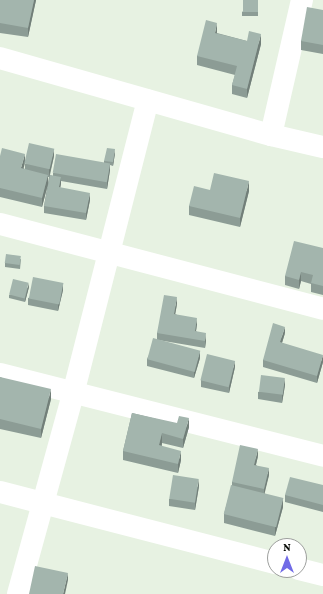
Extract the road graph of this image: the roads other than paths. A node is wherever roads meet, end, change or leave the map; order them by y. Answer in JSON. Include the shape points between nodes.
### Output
{"nodes":[{"id":1,"x":302,"y":0,"type":"edge"},
{"id":2,"x":0,"y":58,"type":"edge"},
{"id":3,"x":148,"y":100,"type":"junction"},
{"id":4,"x":271,"y":135,"type":"junction"},
{"id":5,"x":323,"y":147,"type":"edge"},
{"id":6,"x":0,"y":224,"type":"edge"},
{"id":7,"x":109,"y":254,"type":"junction"},
{"id":8,"x":323,"y":309,"type":"edge"},
{"id":9,"x":0,"y":374,"type":"edge"},
{"id":10,"x":73,"y":394,"type":"junction"},
{"id":11,"x":323,"y":456,"type":"edge"},
{"id":12,"x":0,"y":492,"type":"edge"},
{"id":13,"x":44,"y":504,"type":"junction"},
{"id":14,"x":267,"y":560,"type":"edge"},
{"id":15,"x":307,"y":571,"type":"edge"},
{"id":16,"x":323,"y":575,"type":"edge"},
{"id":17,"x":18,"y":594,"type":"edge"}],
"edges":[{"from":1,"to":4,"type":"street"},
{"from":2,"to":3,"type":"street"},
{"from":3,"to":4,"type":"street"},
{"from":3,"to":7,"type":"street"},
{"from":4,"to":5,"type":"street"},
{"from":6,"to":7,"type":"street"},
{"from":7,"to":8,"type":"street"},
{"from":7,"to":10,"type":"street"},
{"from":9,"to":10,"type":"street"},
{"from":10,"to":11,"type":"street"},
{"from":10,"to":13,"type":"street"},
{"from":12,"to":13,"type":"street"},
{"from":13,"to":14,"type":"street"},
{"from":13,"to":17,"type":"street"},
{"from":15,"to":16,"type":"street"}]}
